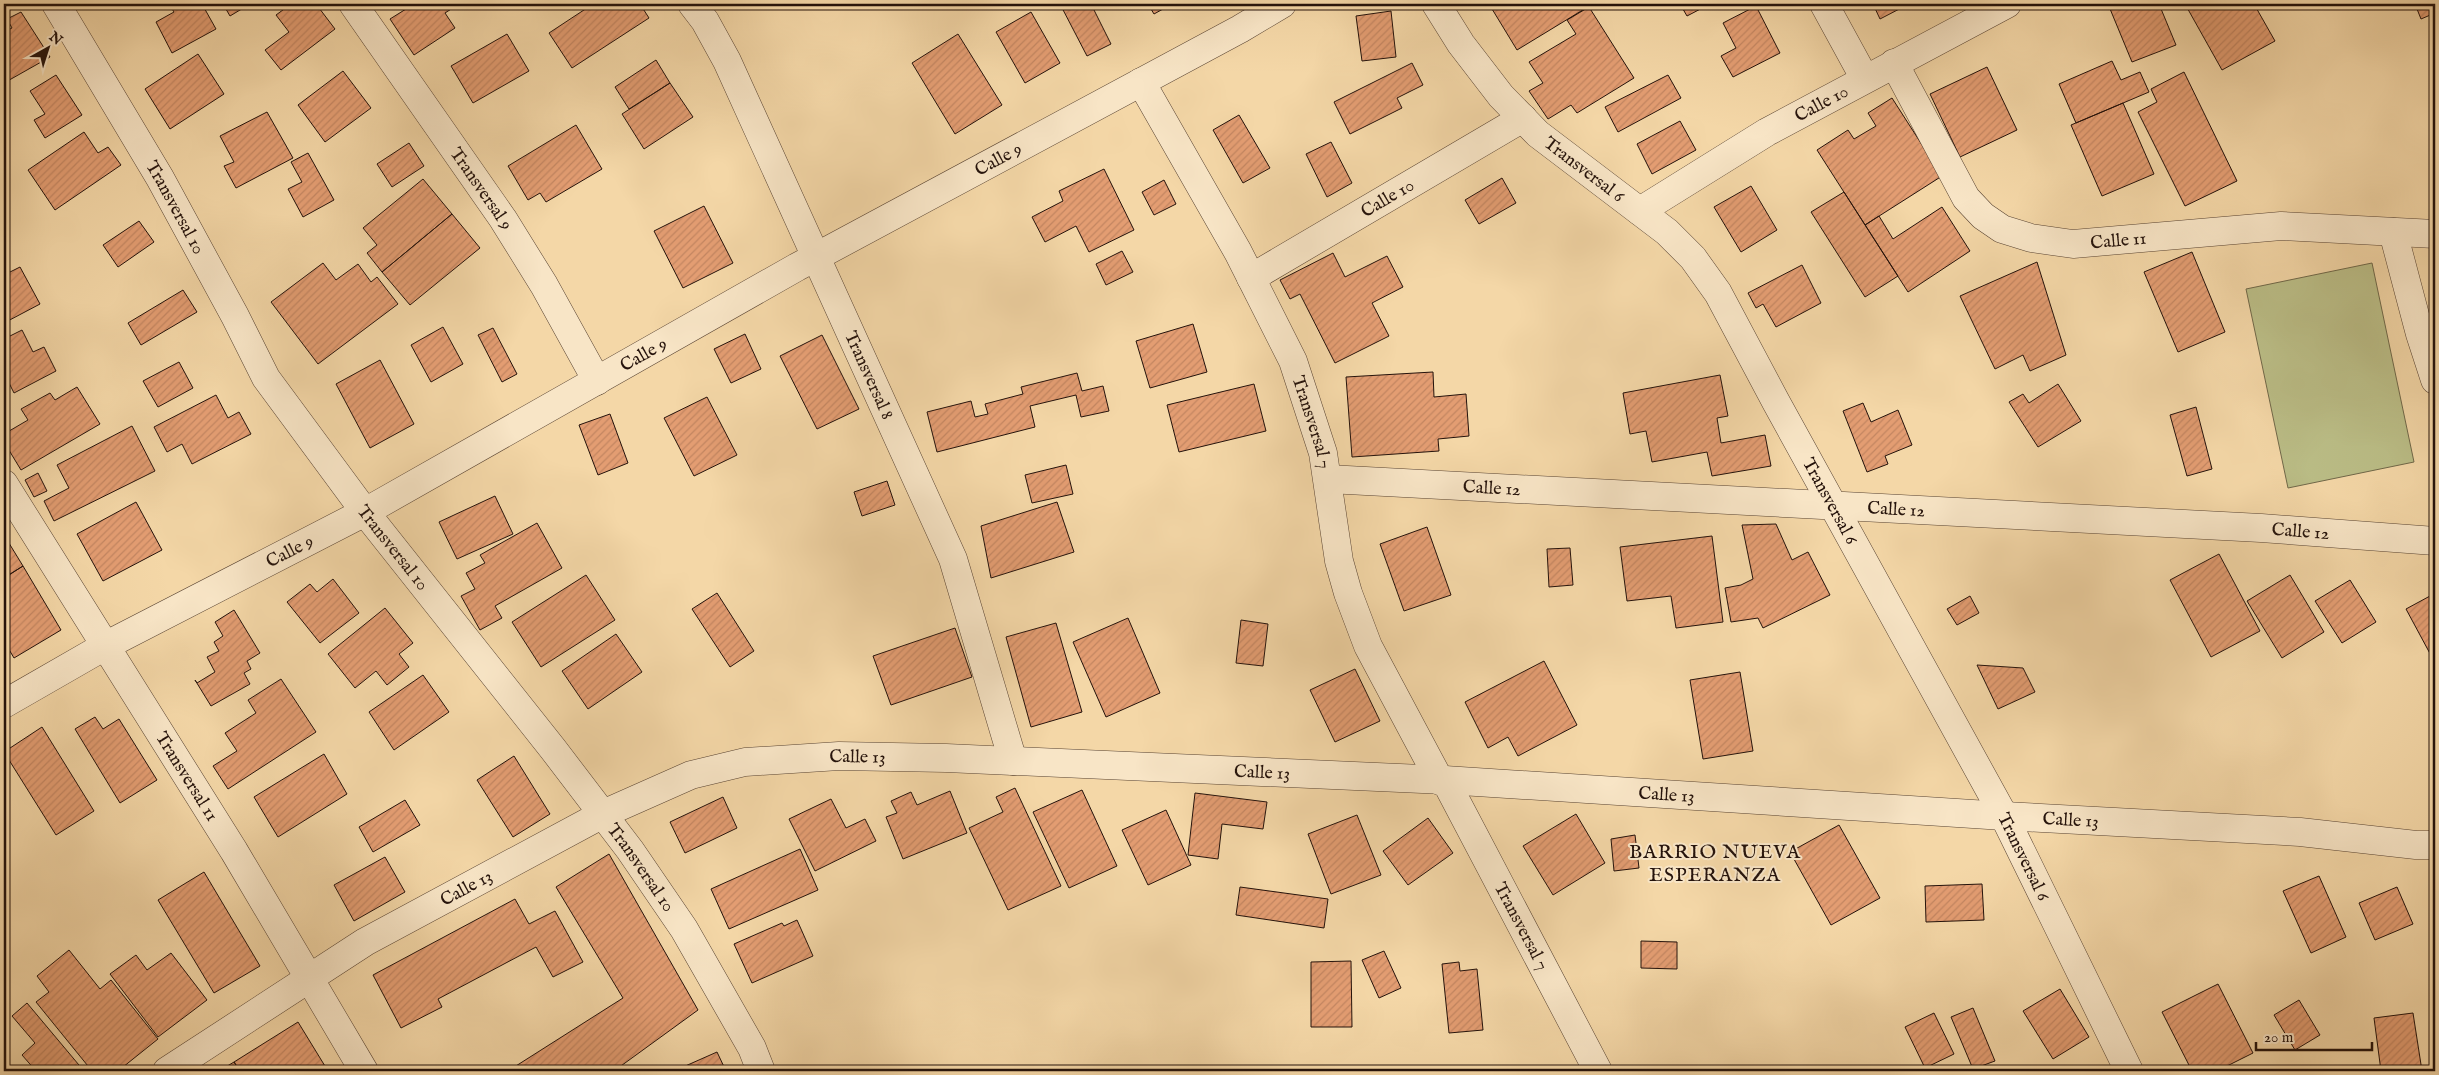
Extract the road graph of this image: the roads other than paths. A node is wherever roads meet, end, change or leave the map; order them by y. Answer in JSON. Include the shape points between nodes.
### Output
{"nodes":[{"id":1,"x":56,"y":4,"type":"edge"},
{"id":2,"x":353,"y":4,"type":"edge"},
{"id":3,"x":692,"y":4,"type":"edge"},
{"id":4,"x":1282,"y":4,"type":"edge"},
{"id":5,"x":1436,"y":4,"type":"edge"},
{"id":6,"x":1824,"y":4,"type":"edge"},
{"id":7,"x":2008,"y":4,"type":"edge"},
{"id":8,"x":1894,"y":63,"type":"junction"},
{"id":9,"x":1865,"y":79,"type":"junction"},
{"id":10,"x":1141,"y":82,"type":"junction"},
{"id":11,"x":1523,"y":118,"type":"junction"},
{"id":12,"x":1640,"y":211,"type":"junction"},
{"id":13,"x":2393,"y":232,"type":"junction"},
{"id":14,"x":2435,"y":234,"type":"edge"},
{"id":15,"x":817,"y":256,"type":"junction"},
{"id":16,"x":1251,"y":278,"type":"junction"},
{"id":17,"x":2435,"y":380,"type":"edge"},
{"id":18,"x":597,"y":381,"type":"junction"},
{"id":19,"x":1328,"y":479,"type":"junction"},
{"id":20,"x":4,"y":484,"type":"edge"},
{"id":21,"x":1833,"y":506,"type":"junction"},
{"id":22,"x":365,"y":512,"type":"junction"},
{"id":23,"x":2435,"y":541,"type":"edge"},
{"id":24,"x":105,"y":646,"type":"junction"},
{"id":25,"x":4,"y":704,"type":"edge"},
{"id":26,"x":1013,"y":761,"type":"junction"},
{"id":27,"x":1442,"y":780,"type":"junction"},
{"id":28,"x":603,"y":814,"type":"junction"},
{"id":29,"x":2004,"y":816,"type":"junction"},
{"id":30,"x":2435,"y":845,"type":"edge"},
{"id":31,"x":308,"y":977,"type":"junction"},
{"id":32,"x":167,"y":1071,"type":"edge"},
{"id":33,"x":364,"y":1071,"type":"edge"},
{"id":34,"x":761,"y":1071,"type":"edge"},
{"id":35,"x":1598,"y":1071,"type":"edge"},
{"id":36,"x":2129,"y":1071,"type":"edge"}],
"edges":[{"from":1,"to":22,"type":"street","name":"Transversal 10","via":[[160,178],[266,378]]},
{"from":2,"to":18,"type":"street","name":"Transversal 9","via":[[503,219]]},
{"from":3,"to":15,"type":"street","name":"Transversal 8","via":[[727,61]]},
{"from":4,"to":10,"type":"street","name":"Calle 9"},
{"from":5,"to":11,"type":"street","name":"Transversal 6","via":[[1466,52],[1500,96]]},
{"from":6,"to":9,"type":"street"},
{"from":7,"to":8,"type":"street","name":"Calle 10"},
{"from":8,"to":9,"type":"street","name":"Calle 10"},
{"from":8,"to":13,"type":"street","name":"Calle 11","via":[[1966,198],[1983,216],[2002,229],[2031,238],[2073,244],[2281,226]]},
{"from":9,"to":12,"type":"street","name":"Calle 10","via":[[1767,132]]},
{"from":10,"to":15,"type":"street","name":"Calle 9"},
{"from":10,"to":16,"type":"street","name":"Transversal 7"},
{"from":11,"to":12,"type":"street","name":"Transversal 6","via":[[1552,145]]},
{"from":11,"to":16,"type":"street","name":"Calle 10"},
{"from":12,"to":21,"type":"street","name":"Transversal 6","via":[[1693,258],[1718,293]]},
{"from":13,"to":14,"type":"street","name":"Calle 11"},
{"from":13,"to":17,"type":"street"},
{"from":15,"to":18,"type":"street","name":"Calle 9"},
{"from":15,"to":26,"type":"street","name":"Transversal 8","via":[[953,559]]},
{"from":16,"to":19,"type":"street","name":"Transversal 7","via":[[1293,361],[1309,405]]},
{"from":18,"to":22,"type":"street","name":"Calle 9"},
{"from":19,"to":21,"type":"street","name":"Calle 12"},
{"from":19,"to":27,"type":"street","name":"Transversal 7","via":[[1339,561],[1354,610],[1368,646]]},
{"from":20,"to":24,"type":"street","name":"Transversal 11"},
{"from":21,"to":23,"type":"street","name":"Calle 12","via":[[2261,528]]},
{"from":21,"to":29,"type":"street","name":"Transversal 6"},
{"from":22,"to":24,"type":"street","name":"Calle 9"},
{"from":22,"to":28,"type":"street","name":"Transversal 10"},
{"from":24,"to":25,"type":"street","name":"Calle 9"},
{"from":24,"to":31,"type":"street","name":"Transversal 11","via":[[234,851]]},
{"from":26,"to":27,"type":"street","name":"Calle 13"},
{"from":26,"to":28,"type":"street","name":"Calle 13","via":[[839,756],[745,762],[691,775]]},
{"from":27,"to":29,"type":"street","name":"Calle 13"},
{"from":27,"to":35,"type":"street","name":"Transversal 7"},
{"from":28,"to":31,"type":"street","name":"Calle 13","via":[[364,942]]},
{"from":28,"to":34,"type":"street","name":"Transversal 10","via":[[684,929],[752,1048]]},
{"from":29,"to":30,"type":"street","name":"Calle 13","via":[[2300,832]]},
{"from":29,"to":36,"type":"street","name":"Transversal 6"},
{"from":31,"to":32,"type":"street","name":"Calle 13"},
{"from":31,"to":33,"type":"street","name":"Transversal 11"}]}
